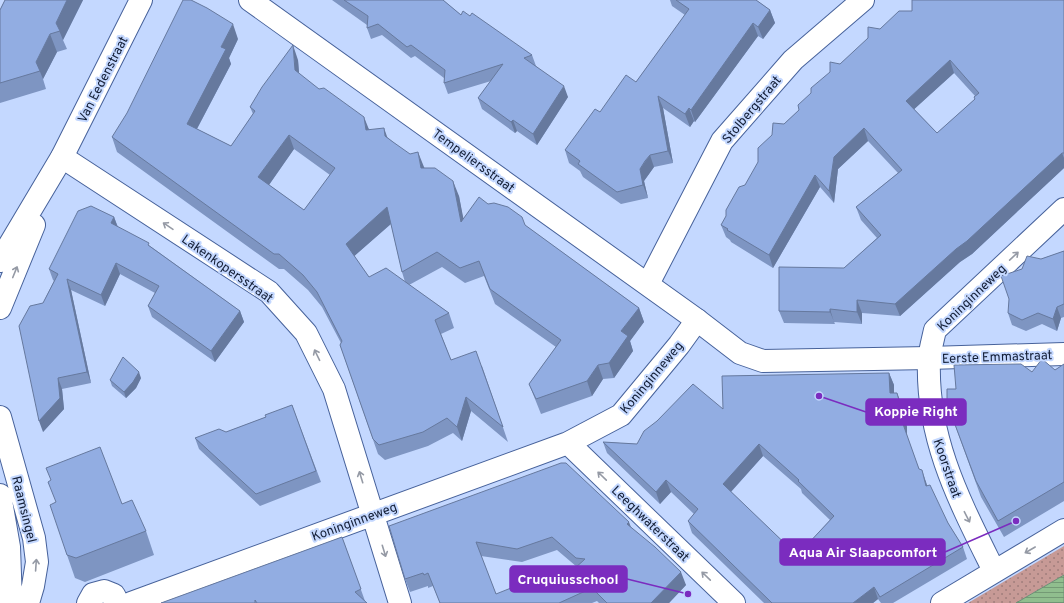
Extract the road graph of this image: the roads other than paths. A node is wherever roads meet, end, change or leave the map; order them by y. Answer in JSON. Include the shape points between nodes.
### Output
{"nodes":[{"id":1,"x":141,"y":0,"type":"edge"},
{"id":2,"x":250,"y":0,"type":"edge"},
{"id":3,"x":863,"y":0,"type":"edge"},
{"id":4,"x":62,"y":157,"type":"junction"},
{"id":5,"x":1064,"y":209,"type":"edge"},
{"id":6,"x":0,"y":261,"type":"edge"},
{"id":7,"x":648,"y":284,"type":"junction"},
{"id":8,"x":0,"y":308,"type":"edge"},
{"id":9,"x":697,"y":320,"type":"junction"},
{"id":10,"x":1064,"y":354,"type":"edge"},
{"id":11,"x":930,"y":358,"type":"junction"},
{"id":12,"x":0,"y":417,"type":"edge"},
{"id":13,"x":568,"y":443,"type":"junction"},
{"id":14,"x":0,"y":494,"type":"edge"},
{"id":15,"x":373,"y":514,"type":"junction"},
{"id":16,"x":1064,"y":530,"type":"edge"},
{"id":17,"x":994,"y":571,"type":"junction"},
{"id":18,"x":11,"y":603,"type":"edge"},
{"id":19,"x":28,"y":603,"type":"edge"},
{"id":20,"x":88,"y":603,"type":"edge"},
{"id":21,"x":118,"y":603,"type":"edge"},
{"id":22,"x":131,"y":603,"type":"edge"},
{"id":23,"x":400,"y":603,"type":"edge"},
{"id":24,"x":734,"y":603,"type":"edge"},
{"id":25,"x":942,"y":603,"type":"edge"}],
"edges":[{"from":1,"to":4,"type":"street","name":"Van Eedenstraat"},
{"from":2,"to":7,"type":"street","name":"Tempeliersstraat"},
{"from":3,"to":7,"type":"street","name":"Stolbergstraat","via":[[793,60],[722,142]]},
{"from":4,"to":6,"type":"street","name":"Van Eedenstraat"},
{"from":8,"to":4,"type":"street","name":"Van Eedenstraat","one_way":true},
{"from":15,"to":4,"type":"street","name":"Lakenkopersstraat","one_way":true,"via":[[334,389],[306,333],[269,292]]},
{"from":11,"to":5,"type":"street","name":"Koninginneweg","one_way":true,"via":[[935,330]]},
{"from":7,"to":9,"type":"street","name":"Tempeliersstraat"},
{"from":9,"to":11,"type":"street","via":[[740,353],[763,360]]},
{"from":9,"to":13,"type":"street","name":"Koninginneweg","via":[[620,415]]},
{"from":10,"to":11,"type":"street","name":"Eerste Emmastraat"},
{"from":11,"to":17,"type":"street","name":"Koorstraat","one_way":true,"via":[[937,439],[958,500]]},
{"from":19,"to":12,"type":"street","name":"Raamsingel","one_way":true,"via":[[37,562],[34,538]]},
{"from":13,"to":15,"type":"street","name":"Koninginneweg"},
{"from":24,"to":13,"type":"street","name":"Leeghwaterstraat","one_way":true},
{"from":14,"to":18,"type":"street","name":"Raamsingel","via":[[9,547]]},
{"from":15,"to":22,"type":"street","name":"Koninginneweg"},
{"from":15,"to":23,"type":"street","name":"Lakenkopersstraat","one_way":true},
{"from":16,"to":17,"type":"street","one_way":true},
{"from":17,"to":25,"type":"street"},
{"from":20,"to":21,"type":"street","via":[[93,594],[104,590],[114,595]]}]}
